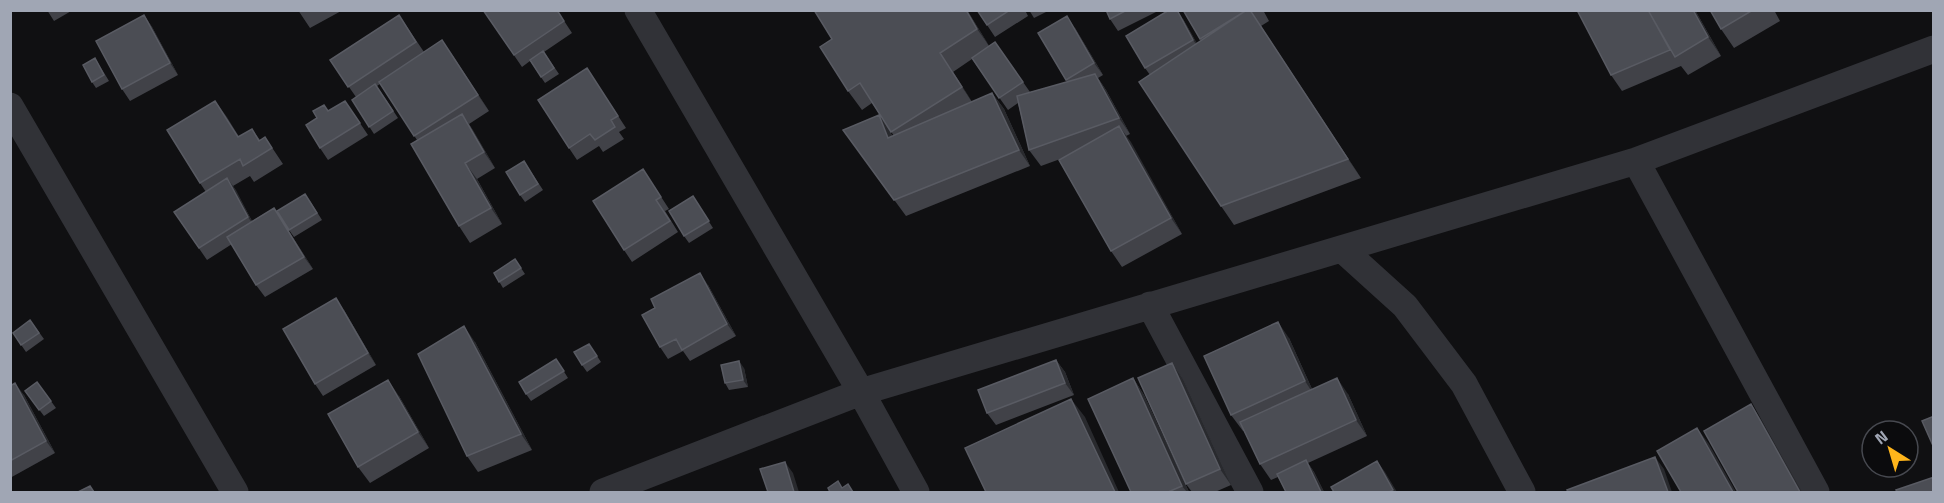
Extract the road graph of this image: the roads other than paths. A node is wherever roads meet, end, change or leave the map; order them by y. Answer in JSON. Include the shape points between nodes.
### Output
{"nodes":[{"id":1,"x":638,"y":10,"type":"edge"},
{"id":2,"x":1934,"y":49,"type":"edge"},
{"id":3,"x":10,"y":106,"type":"edge"},
{"id":4,"x":1636,"y":161,"type":"junction"},
{"id":5,"x":1342,"y":249,"type":"junction"},
{"id":6,"x":1150,"y":305,"type":"junction"},
{"id":7,"x":861,"y":392,"type":"junction"},
{"id":8,"x":235,"y":492,"type":"edge"},
{"id":9,"x":603,"y":492,"type":"edge"},
{"id":10,"x":916,"y":492,"type":"edge"},
{"id":11,"x":1250,"y":492,"type":"edge"},
{"id":12,"x":1522,"y":492,"type":"edge"},
{"id":13,"x":1816,"y":492,"type":"edge"}],
"edges":[{"from":1,"to":7,"type":"street"},
{"from":2,"to":4,"type":"street"},
{"from":3,"to":8,"type":"street"},
{"from":4,"to":5,"type":"street"},
{"from":4,"to":13,"type":"street"},
{"from":5,"to":6,"type":"street"},
{"from":5,"to":12,"type":"street","via":[[1405,306],[1464,384]]},
{"from":6,"to":7,"type":"street"},
{"from":6,"to":11,"type":"street"},
{"from":7,"to":9,"type":"street"},
{"from":7,"to":10,"type":"street"}]}
